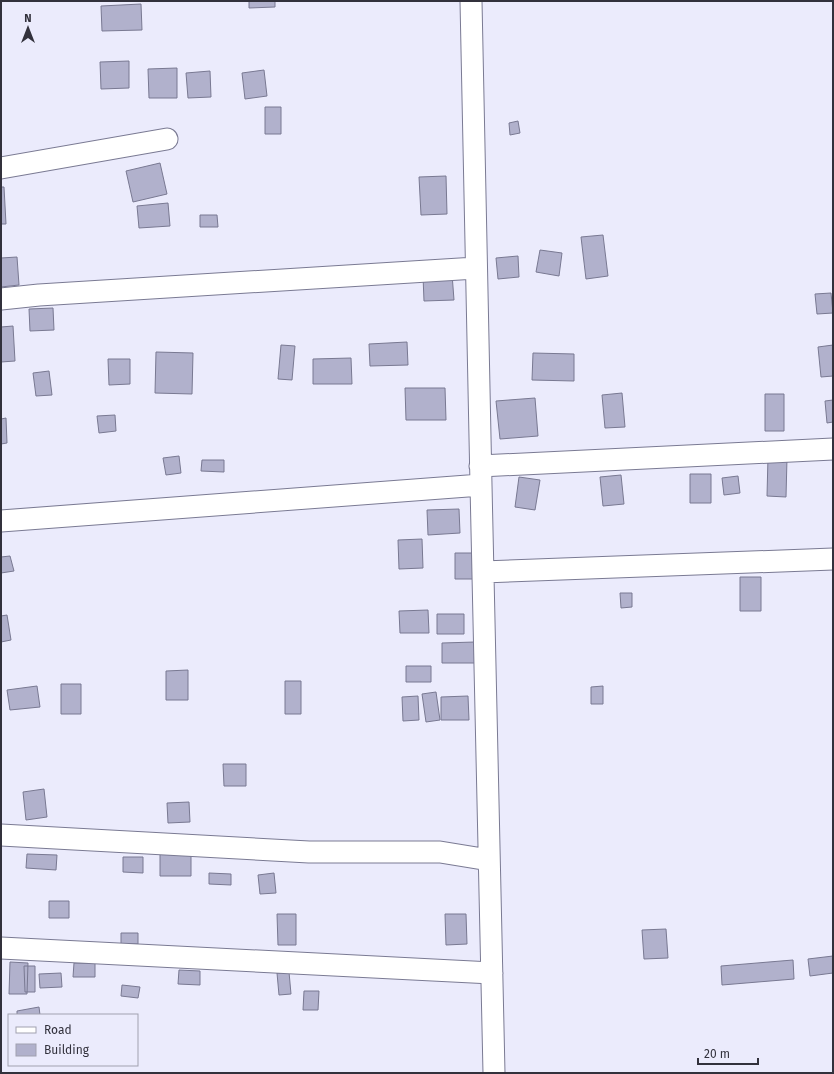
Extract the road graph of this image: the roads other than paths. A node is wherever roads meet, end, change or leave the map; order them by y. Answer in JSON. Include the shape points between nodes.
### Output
{"nodes":[{"id":1,"x":471,"y":1,"type":"edge"},
{"id":2,"x":167,"y":139,"type":"dead end"},
{"id":3,"x":1,"y":168,"type":"edge"},
{"id":4,"x":476,"y":268,"type":"junction"},
{"id":5,"x":1,"y":298,"type":"edge"},
{"id":6,"x":833,"y":449,"type":"edge"},
{"id":7,"x":481,"y":475,"type":"junction"},
{"id":8,"x":1,"y":521,"type":"edge"},
{"id":9,"x":833,"y":559,"type":"edge"},
{"id":10,"x":483,"y":572,"type":"junction"},
{"id":11,"x":1,"y":835,"type":"edge"},
{"id":12,"x":489,"y":860,"type":"junction"},
{"id":13,"x":1,"y":948,"type":"edge"},
{"id":14,"x":492,"y":973,"type":"junction"},
{"id":15,"x":494,"y":1073,"type":"edge"}],
"edges":[{"from":1,"to":4,"type":"street"},
{"from":2,"to":3,"type":"street"},
{"from":4,"to":5,"type":"street"},
{"from":4,"to":7,"type":"street"},
{"from":6,"to":7,"type":"street"},
{"from":7,"to":8,"type":"street"},
{"from":7,"to":10,"type":"street"},
{"from":9,"to":10,"type":"street"},
{"from":10,"to":12,"type":"street"},
{"from":11,"to":12,"type":"street","via":[[309,852],[440,852]]},
{"from":12,"to":14,"type":"street"},
{"from":13,"to":14,"type":"street"},
{"from":14,"to":15,"type":"street"}]}
